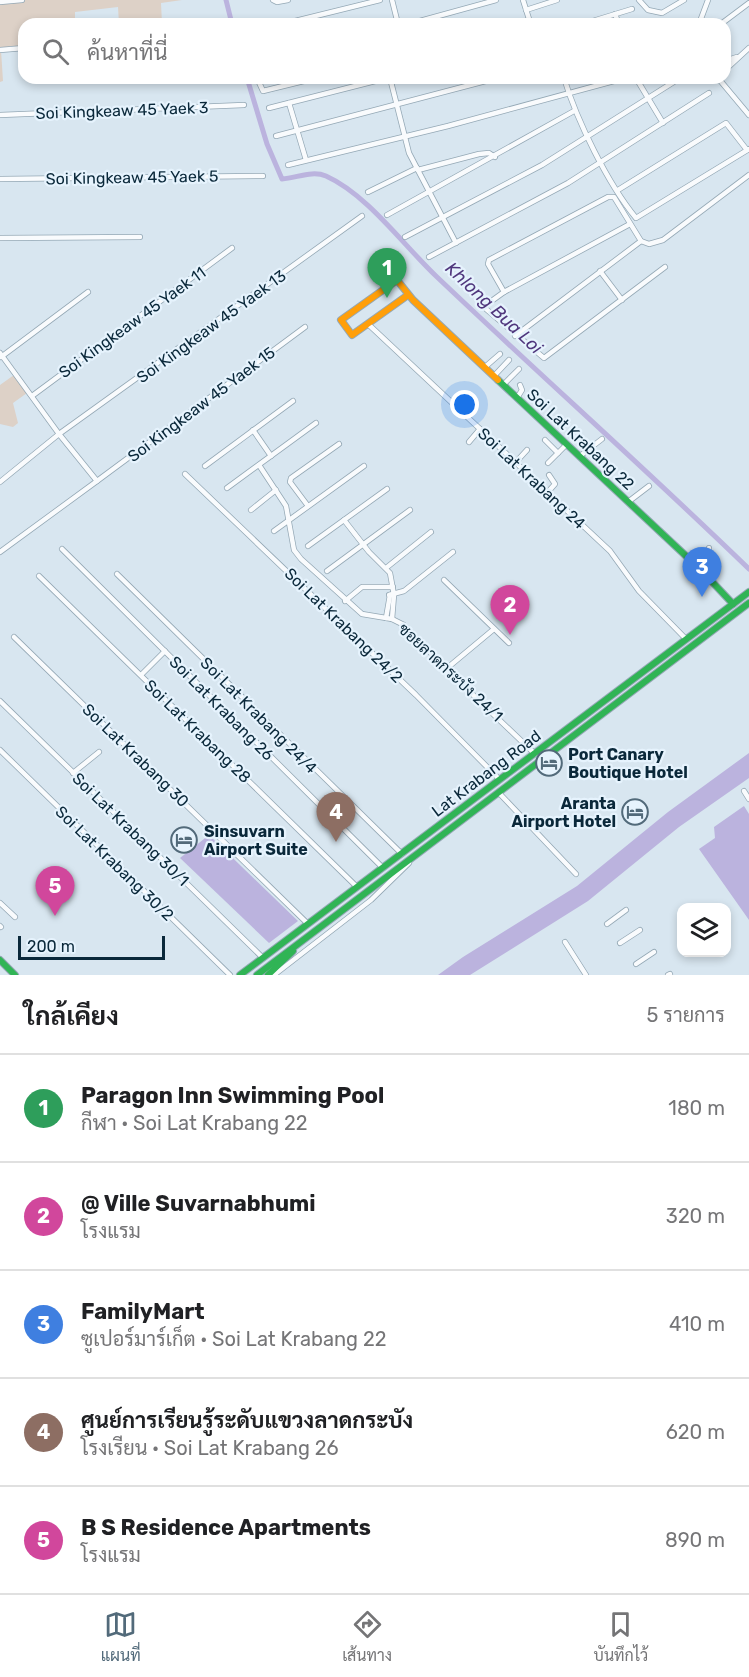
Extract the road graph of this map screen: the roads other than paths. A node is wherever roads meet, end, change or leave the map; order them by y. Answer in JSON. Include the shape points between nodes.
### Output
{"nodes":[{"id":1,"x":22,"y":0,"type":"edge"},
{"id":2,"x":273,"y":0,"type":"edge"},
{"id":3,"x":288,"y":0,"type":"edge"},
{"id":4,"x":381,"y":0,"type":"edge"},
{"id":5,"x":392,"y":0,"type":"edge"},
{"id":6,"x":496,"y":0,"type":"edge"},
{"id":7,"x":523,"y":0,"type":"edge"},
{"id":8,"x":557,"y":0,"type":"edge"},
{"id":9,"x":639,"y":0,"type":"edge"},
{"id":10,"x":684,"y":0,"type":"edge"},
{"id":11,"x":708,"y":0,"type":"edge"},
{"id":12,"x":2,"y":1,"type":"edge"},
{"id":13,"x":749,"y":3,"type":"edge"},
{"id":14,"x":632,"y":9,"type":"dead end"},
{"id":15,"x":526,"y":10,"type":"junction"},
{"id":16,"x":615,"y":14,"type":"junction"},
{"id":17,"x":308,"y":18,"type":"edge"},
{"id":18,"x":396,"y":18,"type":"edge"},
{"id":19,"x":431,"y":18,"type":"edge"},
{"id":20,"x":527,"y":18,"type":"edge"},
{"id":21,"x":602,"y":18,"type":"edge"},
{"id":22,"x":617,"y":18,"type":"edge"},
{"id":23,"x":701,"y":18,"type":"edge"},
{"id":24,"x":729,"y":18,"type":"edge"},
{"id":25,"x":18,"y":48,"type":"edge"},
{"id":26,"x":749,"y":48,"type":"edge"},
{"id":27,"x":0,"y":50,"type":"edge"},
{"id":28,"x":737,"y":57,"type":"junction"},
{"id":29,"x":731,"y":59,"type":"edge"},
{"id":30,"x":731,"y":64,"type":"edge"},
{"id":31,"x":259,"y":84,"type":"edge"},
{"id":32,"x":292,"y":84,"type":"edge"},
{"id":33,"x":364,"y":84,"type":"edge"},
{"id":34,"x":390,"y":84,"type":"edge"},
{"id":35,"x":476,"y":84,"type":"edge"},
{"id":36,"x":566,"y":84,"type":"edge"},
{"id":37,"x":603,"y":84,"type":"edge"},
{"id":38,"x":639,"y":84,"type":"edge"},
{"id":39,"x":671,"y":84,"type":"edge"},
{"id":40,"x":723,"y":84,"type":"edge"},
{"id":41,"x":569,"y":93,"type":"junction"},
{"id":42,"x":709,"y":93,"type":"dead end"},
{"id":43,"x":647,"y":99,"type":"junction"},
{"id":44,"x":289,"y":103,"type":"junction"},
{"id":45,"x":244,"y":105,"type":"dead end"},
{"id":46,"x":397,"y":106,"type":"junction"},
{"id":47,"x":269,"y":108,"type":"dead end"},
{"id":48,"x":574,"y":111,"type":"junction"},
{"id":49,"x":0,"y":115,"type":"edge"},
{"id":50,"x":749,"y":115,"type":"edge"},
{"id":51,"x":663,"y":123,"type":"junction"},
{"id":52,"x":297,"y":131,"type":"junction"},
{"id":53,"x":276,"y":136,"type":"dead end"},
{"id":54,"x":405,"y":136,"type":"junction"},
{"id":55,"x":587,"y":136,"type":"junction"},
{"id":56,"x":749,"y":141,"type":"edge"},
{"id":57,"x":747,"y":148,"type":"edge"},
{"id":58,"x":495,"y":157,"type":"junction"},
{"id":59,"x":306,"y":160,"type":"junction"},
{"id":60,"x":601,"y":162,"type":"junction"},
{"id":61,"x":288,"y":165,"type":"dead end"},
{"id":62,"x":417,"y":169,"type":"junction"},
{"id":63,"x":749,"y":175,"type":"edge"},
{"id":64,"x":263,"y":176,"type":"dead end"},
{"id":65,"x":0,"y":179,"type":"edge"},
{"id":66,"x":618,"y":190,"type":"junction"},
{"id":67,"x":368,"y":192,"type":"dead end"},
{"id":68,"x":430,"y":193,"type":"junction"},
{"id":69,"x":387,"y":215,"type":"dead end"},
{"id":70,"x":362,"y":216,"type":"dead end"},
{"id":71,"x":443,"y":218,"type":"junction"},
{"id":72,"x":630,"y":224,"type":"junction"},
{"id":73,"x":140,"y":237,"type":"dead end"},
{"id":74,"x":405,"y":237,"type":"dead end"},
{"id":75,"x":0,"y":238,"type":"edge"},
{"id":76,"x":641,"y":241,"type":"junction"},
{"id":77,"x":456,"y":243,"type":"junction"},
{"id":78,"x":232,"y":248,"type":"dead end"},
{"id":79,"x":429,"y":257,"type":"dead end"},
{"id":80,"x":665,"y":267,"type":"dead end"},
{"id":81,"x":600,"y":271,"type":"junction"},
{"id":82,"x":88,"y":292,"type":"dead end"},
{"id":83,"x":504,"y":292,"type":"junction"},
{"id":84,"x":408,"y":295,"type":"junction"},
{"id":85,"x":622,"y":300,"type":"junction"},
{"id":86,"x":368,"y":324,"type":"junction"},
{"id":87,"x":305,"y":327,"type":"dead end"},
{"id":88,"x":515,"y":336,"type":"junction"},
{"id":89,"x":500,"y":354,"type":"dead end"},
{"id":90,"x":1,"y":355,"type":"edge"},
{"id":91,"x":509,"y":360,"type":"dead end"},
{"id":92,"x":485,"y":368,"type":"junction"},
{"id":93,"x":519,"y":369,"type":"dead end"},
{"id":94,"x":494,"y":376,"type":"junction"},
{"id":95,"x":503,"y":385,"type":"junction"},
{"id":96,"x":520,"y":385,"type":"dead end"},
{"id":97,"x":32,"y":396,"type":"junction"},
{"id":98,"x":518,"y":398,"type":"junction"},
{"id":99,"x":293,"y":401,"type":"dead end"},
{"id":100,"x":316,"y":423,"type":"dead end"},
{"id":101,"x":480,"y":429,"type":"junction"},
{"id":102,"x":253,"y":430,"type":"junction"},
{"id":103,"x":59,"y":434,"type":"junction"},
{"id":104,"x":602,"y":439,"type":"dead end"},
{"id":105,"x":545,"y":440,"type":"dead end"},
{"id":106,"x":469,"y":442,"type":"dead end"},
{"id":107,"x":339,"y":444,"type":"dead end"},
{"id":108,"x":567,"y":444,"type":"junction"},
{"id":109,"x":527,"y":450,"type":"dead end"},
{"id":110,"x":558,"y":453,"type":"junction"},
{"id":111,"x":272,"y":456,"type":"junction"},
{"id":112,"x":580,"y":456,"type":"junction"},
{"id":113,"x":516,"y":462,"type":"junction"},
{"id":114,"x":548,"y":463,"type":"dead end"},
{"id":115,"x":259,"y":465,"type":"junction"},
{"id":116,"x":205,"y":466,"type":"dead end"},
{"id":117,"x":364,"y":466,"type":"dead end"},
{"id":118,"x":185,"y":474,"type":"dead end"},
{"id":119,"x":549,"y":475,"type":"dead end"},
{"id":120,"x":97,"y":481,"type":"junction"},
{"id":121,"x":0,"y":482,"type":"edge"},
{"id":122,"x":649,"y":486,"type":"dead end"},
{"id":123,"x":227,"y":488,"type":"dead end"},
{"id":124,"x":387,"y":489,"type":"dead end"},
{"id":125,"x":276,"y":490,"type":"junction"},
{"id":126,"x":547,"y":492,"type":"junction"},
{"id":127,"x":628,"y":502,"type":"junction"},
{"id":128,"x":308,"y":506,"type":"junction"},
{"id":129,"x":251,"y":510,"type":"dead end"},
{"id":130,"x":410,"y":510,"type":"dead end"},
{"id":131,"x":290,"y":519,"type":"junction"},
{"id":132,"x":344,"y":520,"type":"junction"},
{"id":133,"x":274,"y":531,"type":"dead end"},
{"id":134,"x":430,"y":532,"type":"dead end"},
{"id":135,"x":363,"y":545,"type":"junction"},
{"id":136,"x":308,"y":546,"type":"dead end"},
{"id":137,"x":710,"y":548,"type":"dead end"},
{"id":138,"x":62,"y":549,"type":"dead end"},
{"id":139,"x":0,"y":552,"type":"edge"},
{"id":140,"x":453,"y":552,"type":"dead end"},
{"id":141,"x":386,"y":568,"type":"junction"},
{"id":142,"x":701,"y":570,"type":"junction"},
{"id":143,"x":327,"y":571,"type":"dead end"},
{"id":144,"x":117,"y":574,"type":"dead end"},
{"id":145,"x":39,"y":576,"type":"dead end"},
{"id":146,"x":444,"y":580,"type":"dead end"},
{"id":147,"x":392,"y":592,"type":"junction"},
{"id":148,"x":749,"y":592,"type":"edge"},
{"id":149,"x":345,"y":601,"type":"junction"},
{"id":150,"x":749,"y":603,"type":"edge"},
{"id":151,"x":733,"y":604,"type":"junction"},
{"id":152,"x":386,"y":618,"type":"junction"},
{"id":153,"x":392,"y":619,"type":"junction"},
{"id":154,"x":494,"y":629,"type":"junction"},
{"id":155,"x":14,"y":637,"type":"dead end"},
{"id":156,"x":686,"y":639,"type":"junction"},
{"id":157,"x":509,"y":643,"type":"dead end"},
{"id":158,"x":165,"y":651,"type":"junction"},
{"id":159,"x":446,"y":669,"type":"junction"},
{"id":160,"x":141,"y":675,"type":"junction"},
{"id":161,"x":0,"y":701,"type":"edge"},
{"id":162,"x":0,"y":750,"type":"edge"},
{"id":163,"x":99,"y":752,"type":"dead end"},
{"id":164,"x":535,"y":754,"type":"junction"},
{"id":165,"x":73,"y":773,"type":"junction"},
{"id":166,"x":500,"y":780,"type":"junction"},
{"id":167,"x":744,"y":791,"type":"dead end"},
{"id":168,"x":499,"y":793,"type":"junction"},
{"id":169,"x":749,"y":799,"type":"edge"},
{"id":170,"x":433,"y":830,"type":"junction"},
{"id":171,"x":439,"y":837,"type":"junction"},
{"id":172,"x":421,"y":851,"type":"junction"},
{"id":173,"x":402,"y":854,"type":"junction"},
{"id":174,"x":382,"y":868,"type":"junction"},
{"id":175,"x":576,"y":874,"type":"dead end"},
{"id":176,"x":357,"y":887,"type":"junction"},
{"id":177,"x":0,"y":903,"type":"edge"},
{"id":178,"x":626,"y":910,"type":"dead end"},
{"id":179,"x":15,"y":917,"type":"dead end"},
{"id":180,"x":308,"y":924,"type":"junction"},
{"id":181,"x":607,"y":924,"type":"dead end"},
{"id":182,"x":640,"y":930,"type":"dead end"},
{"id":183,"x":303,"y":942,"type":"junction"},
{"id":184,"x":565,"y":942,"type":"dead end"},
{"id":185,"x":620,"y":943,"type":"dead end"},
{"id":186,"x":654,"y":952,"type":"dead end"},
{"id":187,"x":262,"y":958,"type":"junction"},
{"id":188,"x":0,"y":960,"type":"edge"},
{"id":189,"x":636,"y":964,"type":"dead end"},
{"id":190,"x":15,"y":975,"type":"edge"},
{"id":191,"x":230,"y":975,"type":"edge"},
{"id":192,"x":240,"y":975,"type":"edge"},
{"id":193,"x":257,"y":975,"type":"edge"},
{"id":194,"x":268,"y":975,"type":"edge"},
{"id":195,"x":274,"y":975,"type":"edge"},
{"id":196,"x":586,"y":975,"type":"edge"}],
"edges":[{"from":1,"to":12,"type":"street"},
{"from":2,"to":3,"type":"street"},
{"from":4,"to":17,"type":"street"},
{"from":5,"to":18,"type":"street"},
{"from":6,"to":19,"type":"street"},
{"from":7,"to":15,"type":"street"},
{"from":8,"to":15,"type":"street"},
{"from":9,"to":10,"type":"street","via":[[648,10],[662,13]]},
{"from":11,"to":23,"type":"street"},
{"from":13,"to":24,"type":"street"},
{"from":14,"to":16,"type":"street"},
{"from":15,"to":20,"type":"street"},
{"from":16,"to":21,"type":"street"},
{"from":16,"to":22,"type":"street"},
{"from":25,"to":27,"type":"street"},
{"from":26,"to":28,"type":"street"},
{"from":28,"to":29,"type":"street"},
{"from":28,"to":30,"type":"street"},
{"from":31,"to":32,"type":"street","via":[[263,91]]},
{"from":33,"to":44,"type":"street"},
{"from":34,"to":46,"type":"street"},
{"from":35,"to":46,"type":"street"},
{"from":36,"to":41,"type":"street"},
{"from":37,"to":41,"type":"street"},
{"from":38,"to":43,"type":"street"},
{"from":39,"to":43,"type":"street"},
{"from":40,"to":50,"type":"street"},
{"from":41,"to":48,"type":"street"},
{"from":41,"to":54,"type":"street"},
{"from":42,"to":51,"type":"street"},
{"from":43,"to":51,"type":"street"},
{"from":43,"to":55,"type":"street"},
{"from":44,"to":47,"type":"street"},
{"from":44,"to":52,"type":"street"},
{"from":45,"to":49,"type":"street","name":"Soi Kingkeaw 45 Yaek 3"},
{"from":46,"to":52,"type":"street"},
{"from":46,"to":54,"type":"street"},
{"from":48,"to":55,"type":"street"},
{"from":48,"to":58,"type":"street"},
{"from":51,"to":60,"type":"street"},
{"from":52,"to":53,"type":"street"},
{"from":52,"to":59,"type":"street"},
{"from":54,"to":59,"type":"street"},
{"from":54,"to":62,"type":"street"},
{"from":55,"to":60,"type":"street"},
{"from":55,"to":71,"type":"street"},
{"from":56,"to":57,"type":"street"},
{"from":57,"to":66,"type":"street","via":[[726,123]]},
{"from":57,"to":66,"type":"street","via":[[639,218],[635,218]]},
{"from":58,"to":62,"type":"street","via":[[486,153]]},
{"from":58,"to":68,"type":"street"},
{"from":59,"to":61,"type":"street"},
{"from":60,"to":66,"type":"street"},
{"from":60,"to":77,"type":"street"},
{"from":62,"to":67,"type":"street"},
{"from":62,"to":68,"type":"street"},
{"from":63,"to":76,"type":"street","via":[[663,240],[649,244]]},
{"from":64,"to":65,"type":"street","name":"Soi Kingkeaw 45 Yaek 5"},
{"from":68,"to":69,"type":"street"},
{"from":68,"to":71,"type":"street"},
{"from":70,"to":103,"type":"street","name":"Soi Kingkeaw 45 Yaek 13"},
{"from":71,"to":74,"type":"street"},
{"from":71,"to":77,"type":"street"},
{"from":72,"to":76,"type":"street"},
{"from":72,"to":83,"type":"street"},
{"from":72,"to":83,"type":"street","via":[[610,196],[489,260]]},
{"from":73,"to":75,"type":"street"},
{"from":76,"to":81,"type":"street"},
{"from":77,"to":79,"type":"street"},
{"from":78,"to":97,"type":"street","name":"Soi Kingkeaw 45 Yaek 11"},
{"from":80,"to":85,"type":"street"},
{"from":81,"to":85,"type":"street"},
{"from":81,"to":88,"type":"street"},
{"from":82,"to":90,"type":"street"},
{"from":83,"to":88,"type":"street","via":[[485,308]]},
{"from":84,"to":86,"type":"main road"},
{"from":84,"to":86,"type":"main road","via":[[397,280],[341,320],[352,335]]},
{"from":84,"to":92,"type":"main road","name":"Soi Lat Krabang 22"},
{"from":85,"to":88,"type":"street","via":[[544,358]]},
{"from":86,"to":101,"type":"street","name":"Soi Lat Krabang 24"},
{"from":87,"to":120,"type":"street","name":"Soi Kingkeaw 45 Yaek 15"},
{"from":89,"to":92,"type":"street"},
{"from":90,"to":97,"type":"street"},
{"from":91,"to":94,"type":"street"},
{"from":92,"to":94,"type":"main road","name":"Soi Lat Krabang 22"},
{"from":93,"to":95,"type":"street"},
{"from":94,"to":95,"type":"main road","name":"Soi Lat Krabang 22"},
{"from":95,"to":98,"type":"main road","name":"Soi Lat Krabang 22"},
{"from":96,"to":98,"type":"street"},
{"from":97,"to":103,"type":"street"},
{"from":98,"to":108,"type":"main road","name":"Soi Lat Krabang 22"},
{"from":99,"to":102,"type":"street"},
{"from":100,"to":111,"type":"street"},
{"from":101,"to":106,"type":"street"},
{"from":101,"to":113,"type":"street","name":"Soi Lat Krabang 24"},
{"from":102,"to":111,"type":"street"},
{"from":102,"to":116,"type":"street"},
{"from":103,"to":120,"type":"street"},
{"from":103,"to":121,"type":"street","name":"Soi Kingkeaw 45 Yaek 13"},
{"from":104,"to":112,"type":"street"},
{"from":105,"to":110,"type":"street"},
{"from":107,"to":128,"type":"street","via":[[291,478]]},
{"from":108,"to":110,"type":"street"},
{"from":108,"to":112,"type":"main road","name":"Soi Lat Krabang 22"},
{"from":109,"to":113,"type":"street"},
{"from":110,"to":114,"type":"street"},
{"from":111,"to":115,"type":"street"},
{"from":112,"to":127,"type":"main road","name":"Soi Lat Krabang 22"},
{"from":113,"to":126,"type":"street","name":"Soi Lat Krabang 24"},
{"from":115,"to":123,"type":"street"},
{"from":115,"to":125,"type":"street","name":"ซอยลาดกระบัง 24/1"},
{"from":117,"to":128,"type":"street"},
{"from":118,"to":166,"type":"street","name":"Soi Lat Krabang 24/2"},
{"from":119,"to":126,"type":"street","via":[[555,484]]},
{"from":120,"to":139,"type":"street","name":"Soi Kingkeaw 45 Yaek 15"},
{"from":122,"to":127,"type":"street"},
{"from":124,"to":132,"type":"street"},
{"from":125,"to":129,"type":"street"},
{"from":125,"to":131,"type":"street","name":"ซอยลาดกระบัง 24/1"},
{"from":126,"to":156,"type":"street","name":"Soi Lat Krabang 24","via":[[610,551],[639,591]]},
{"from":127,"to":142,"type":"main road","name":"Soi Lat Krabang 22"},
{"from":128,"to":131,"type":"street"},
{"from":130,"to":135,"type":"street"},
{"from":131,"to":133,"type":"street"},
{"from":131,"to":149,"type":"street","name":"ซอยลาดกระบัง 24/1","via":[[294,550]]},
{"from":132,"to":135,"type":"street"},
{"from":132,"to":136,"type":"street"},
{"from":134,"to":141,"type":"street"},
{"from":135,"to":141,"type":"street"},
{"from":135,"to":143,"type":"street"},
{"from":137,"to":142,"type":"street","via":[[708,561]]},
{"from":138,"to":158,"type":"street","name":"Soi Lat Krabang 26"},
{"from":140,"to":147,"type":"street","via":[[410,587]]},
{"from":141,"to":147,"type":"street"},
{"from":142,"to":151,"type":"main road","name":"Soi Lat Krabang 22"},
{"from":144,"to":173,"type":"street","name":"Soi Lat Krabang 24/4"},
{"from":145,"to":160,"type":"street","name":"Soi Lat Krabang 28"},
{"from":146,"to":154,"type":"street"},
{"from":147,"to":149,"type":"street","via":[[362,587]]},
{"from":147,"to":152,"type":"street"},
{"from":147,"to":153,"type":"street"},
{"from":148,"to":151,"type":"main road","name":"Lat Krabang Road"},
{"from":149,"to":152,"type":"street","name":"ซอยลาดกระบัง 24/1","via":[[367,616]]},
{"from":150,"to":168,"type":"main road","name":"Lat Krabang Road"},
{"from":151,"to":156,"type":"main road","name":"Lat Krabang Road"},
{"from":152,"to":153,"type":"street","name":"ซอยลาดกระบัง 24/1"},
{"from":153,"to":159,"type":"street","name":"ซอยลาดกระบัง 24/1","via":[[410,630]]},
{"from":154,"to":157,"type":"street"},
{"from":154,"to":159,"type":"street"},
{"from":155,"to":180,"type":"street","name":"Soi Lat Krabang 30"},
{"from":156,"to":164,"type":"main road","name":"Lat Krabang Road"},
{"from":158,"to":160,"type":"street"},
{"from":158,"to":174,"type":"street","name":"Soi Lat Krabang 26"},
{"from":159,"to":164,"type":"street","name":"ซอยลาดกระบัง 24/1"},
{"from":160,"to":176,"type":"street","name":"Soi Lat Krabang 28"},
{"from":161,"to":165,"type":"street","name":"Soi Lat Krabang 30/1"},
{"from":162,"to":191,"type":"street","name":"Soi Lat Krabang 30/2"},
{"from":163,"to":165,"type":"street"},
{"from":164,"to":166,"type":"main road","name":"Lat Krabang Road"},
{"from":165,"to":187,"type":"street","name":"Soi Lat Krabang 30/1"},
{"from":166,"to":170,"type":"main road","name":"Lat Krabang Road"},
{"from":167,"to":169,"type":"street"},
{"from":168,"to":171,"type":"main road","name":"Lat Krabang Road"},
{"from":168,"to":175,"type":"street"},
{"from":170,"to":171,"type":"main road"},
{"from":170,"to":173,"type":"main road","name":"Lat Krabang Road"},
{"from":171,"to":172,"type":"main road","name":"Lat Krabang Road"},
{"from":172,"to":183,"type":"main road","name":"Lat Krabang Road"},
{"from":172,"to":195,"type":"street","via":[[371,900]]},
{"from":173,"to":174,"type":"main road","name":"Lat Krabang Road"},
{"from":174,"to":176,"type":"main road","name":"Lat Krabang Road"},
{"from":176,"to":180,"type":"main road","name":"Lat Krabang Road"},
{"from":177,"to":179,"type":"street"},
{"from":178,"to":181,"type":"street"},
{"from":180,"to":187,"type":"main road","name":"Lat Krabang Road"},
{"from":182,"to":185,"type":"street"},
{"from":183,"to":193,"type":"main road","name":"Lat Krabang Road"},
{"from":183,"to":194,"type":"main road"},
{"from":184,"to":196,"type":"street"},
{"from":186,"to":189,"type":"street"},
{"from":187,"to":192,"type":"main road","name":"Lat Krabang Road"},
{"from":188,"to":190,"type":"main road"}]}
